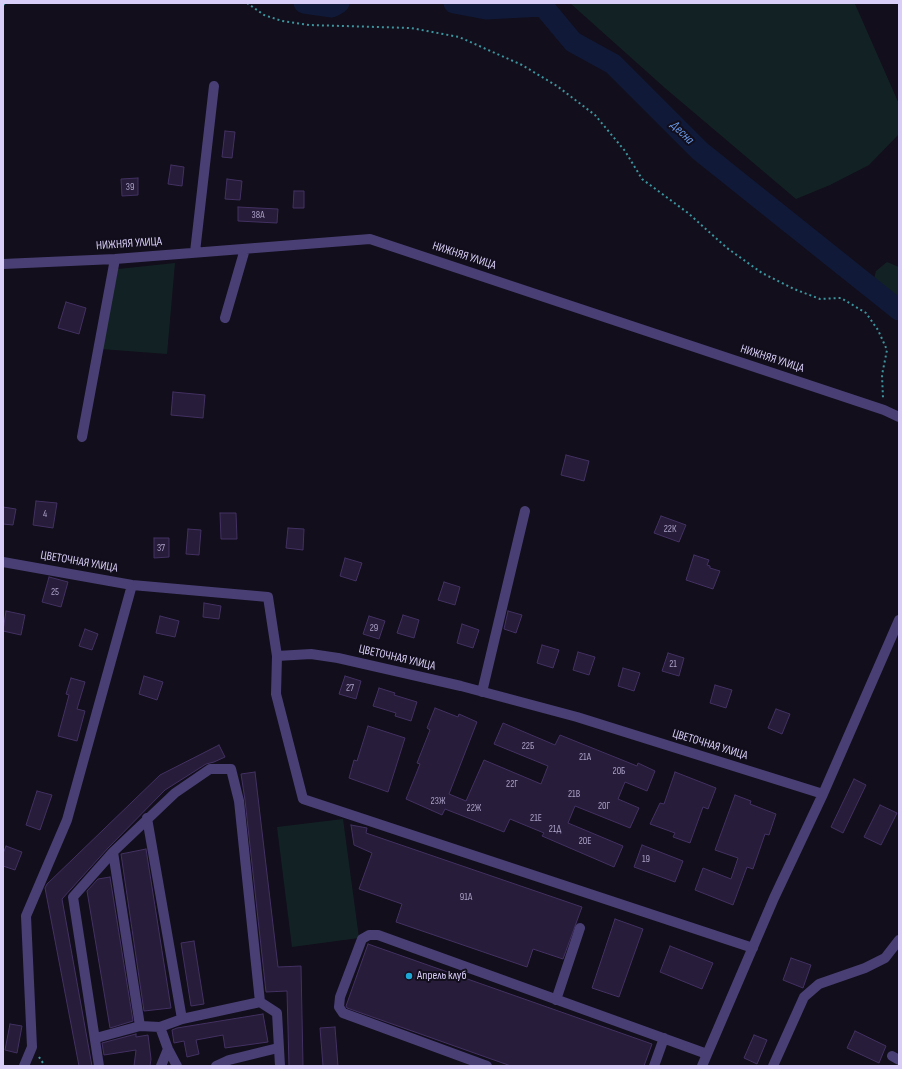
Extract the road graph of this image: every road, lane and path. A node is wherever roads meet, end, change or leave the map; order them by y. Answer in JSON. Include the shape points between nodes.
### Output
{"nodes":[{"id":1,"x":6,"y":3,"type":"edge"},
{"id":2,"x":247,"y":3,"type":"edge"},
{"id":3,"x":3,"y":5,"type":"edge"},
{"id":4,"x":214,"y":86,"type":"dead end"},
{"id":5,"x":245,"y":249,"type":"junction"},
{"id":6,"x":195,"y":252,"type":"junction"},
{"id":7,"x":115,"y":259,"type":"junction"},
{"id":8,"x":3,"y":264,"type":"edge"},
{"id":9,"x":225,"y":318,"type":"dead end"},
{"id":10,"x":884,"y":410,"type":"junction"},
{"id":11,"x":899,"y":417,"type":"edge"},
{"id":12,"x":82,"y":437,"type":"dead end"},
{"id":13,"x":525,"y":511,"type":"dead end"},
{"id":14,"x":3,"y":562,"type":"edge"},
{"id":15,"x":132,"y":585,"type":"junction"},
{"id":16,"x":899,"y":620,"type":"edge"},
{"id":17,"x":277,"y":656,"type":"junction"},
{"id":18,"x":482,"y":692,"type":"junction"},
{"id":19,"x":823,"y":794,"type":"junction"},
{"id":20,"x":147,"y":818,"type":"junction"},
{"id":21,"x":112,"y":852,"type":"junction"},
{"id":22,"x":580,"y":928,"type":"dead end"},
{"id":23,"x":899,"y":940,"type":"edge"},
{"id":24,"x":753,"y":948,"type":"junction"},
{"id":25,"x":556,"y":1000,"type":"junction"},
{"id":26,"x":260,"y":1002,"type":"junction"},
{"id":27,"x":182,"y":1019,"type":"junction"},
{"id":28,"x":140,"y":1026,"type":"junction"},
{"id":29,"x":160,"y":1027,"type":"junction"},
{"id":30,"x":96,"y":1038,"type":"junction"},
{"id":31,"x":664,"y":1038,"type":"junction"},
{"id":32,"x":278,"y":1048,"type":"junction"},
{"id":33,"x":168,"y":1049,"type":"junction"},
{"id":34,"x":707,"y":1054,"type":"junction"},
{"id":35,"x":24,"y":1066,"type":"edge"},
{"id":36,"x":99,"y":1066,"type":"edge"},
{"id":37,"x":161,"y":1066,"type":"edge"},
{"id":38,"x":177,"y":1066,"type":"edge"},
{"id":39,"x":216,"y":1066,"type":"edge"},
{"id":40,"x":280,"y":1066,"type":"edge"},
{"id":41,"x":486,"y":1066,"type":"edge"},
{"id":42,"x":654,"y":1066,"type":"edge"},
{"id":43,"x":702,"y":1066,"type":"edge"},
{"id":44,"x":773,"y":1066,"type":"edge"}],
"edges":[{"from":1,"to":3,"type":"path"},
{"from":2,"to":10,"type":"path","via":[[264,15],[282,21],[412,28],[459,37],[522,65],[557,86],[595,115],[625,151],[642,179],[688,213],[727,248],[762,273],[794,289],[820,299],[840,298],[866,313],[878,330],[887,350],[882,376]]},
{"from":4,"to":6,"type":"street"},
{"from":5,"to":6,"type":"street","name":"НИЖНЯЯ УЛИЦА"},
{"from":5,"to":9,"type":"street"},
{"from":5,"to":10,"type":"street","name":"НИЖНЯЯ УЛИЦА","via":[[370,239]]},
{"from":6,"to":7,"type":"street","name":"НИЖНЯЯ УЛИЦА"},
{"from":7,"to":8,"type":"street","name":"НИЖНЯЯ УЛИЦА"},
{"from":7,"to":12,"type":"street"},
{"from":10,"to":11,"type":"street","name":"НИЖНЯЯ УЛИЦА"},
{"from":13,"to":18,"type":"street"},
{"from":14,"to":15,"type":"street","name":"ЦВЕТОЧНАЯ УЛИЦА"},
{"from":15,"to":17,"type":"street","name":"ЦВЕТОЧНАЯ УЛИЦА","via":[[268,597]]},
{"from":15,"to":35,"type":"street","via":[[67,820],[26,916],[32,1047]]},
{"from":16,"to":19,"type":"street"},
{"from":17,"to":18,"type":"street","name":"ЦВЕТОЧНАЯ УЛИЦА","via":[[311,654],[338,658]]},
{"from":17,"to":24,"type":"street","via":[[276,694],[303,799]]},
{"from":18,"to":19,"type":"street","name":"ЦВЕТОЧНАЯ УЛИЦА","via":[[577,717]]},
{"from":19,"to":24,"type":"street"},
{"from":20,"to":21,"type":"street"},
{"from":20,"to":26,"type":"street","via":[[175,793],[210,769],[231,769],[239,801]]},
{"from":20,"to":27,"type":"street"},
{"from":21,"to":28,"type":"street"},
{"from":21,"to":30,"type":"street","via":[[73,897]]},
{"from":22,"to":25,"type":"street"},
{"from":23,"to":44,"type":"street","via":[[885,958],[819,984],[804,997]]},
{"from":24,"to":34,"type":"street"},
{"from":25,"to":31,"type":"street"},
{"from":25,"to":41,"type":"street","via":[[378,935],[369,935],[362,939],[340,997],[339,1007],[343,1013]]},
{"from":26,"to":27,"type":"street"},
{"from":26,"to":32,"type":"street","via":[[277,1013]]},
{"from":27,"to":29,"type":"street"},
{"from":28,"to":29,"type":"street"},
{"from":28,"to":30,"type":"street"},
{"from":29,"to":33,"type":"street"},
{"from":30,"to":36,"type":"street"},
{"from":31,"to":34,"type":"street"},
{"from":31,"to":42,"type":"street"},
{"from":32,"to":39,"type":"street","via":[[229,1060]]},
{"from":32,"to":40,"type":"street"},
{"from":33,"to":37,"type":"street"},
{"from":33,"to":38,"type":"street"},
{"from":34,"to":43,"type":"street"}]}
